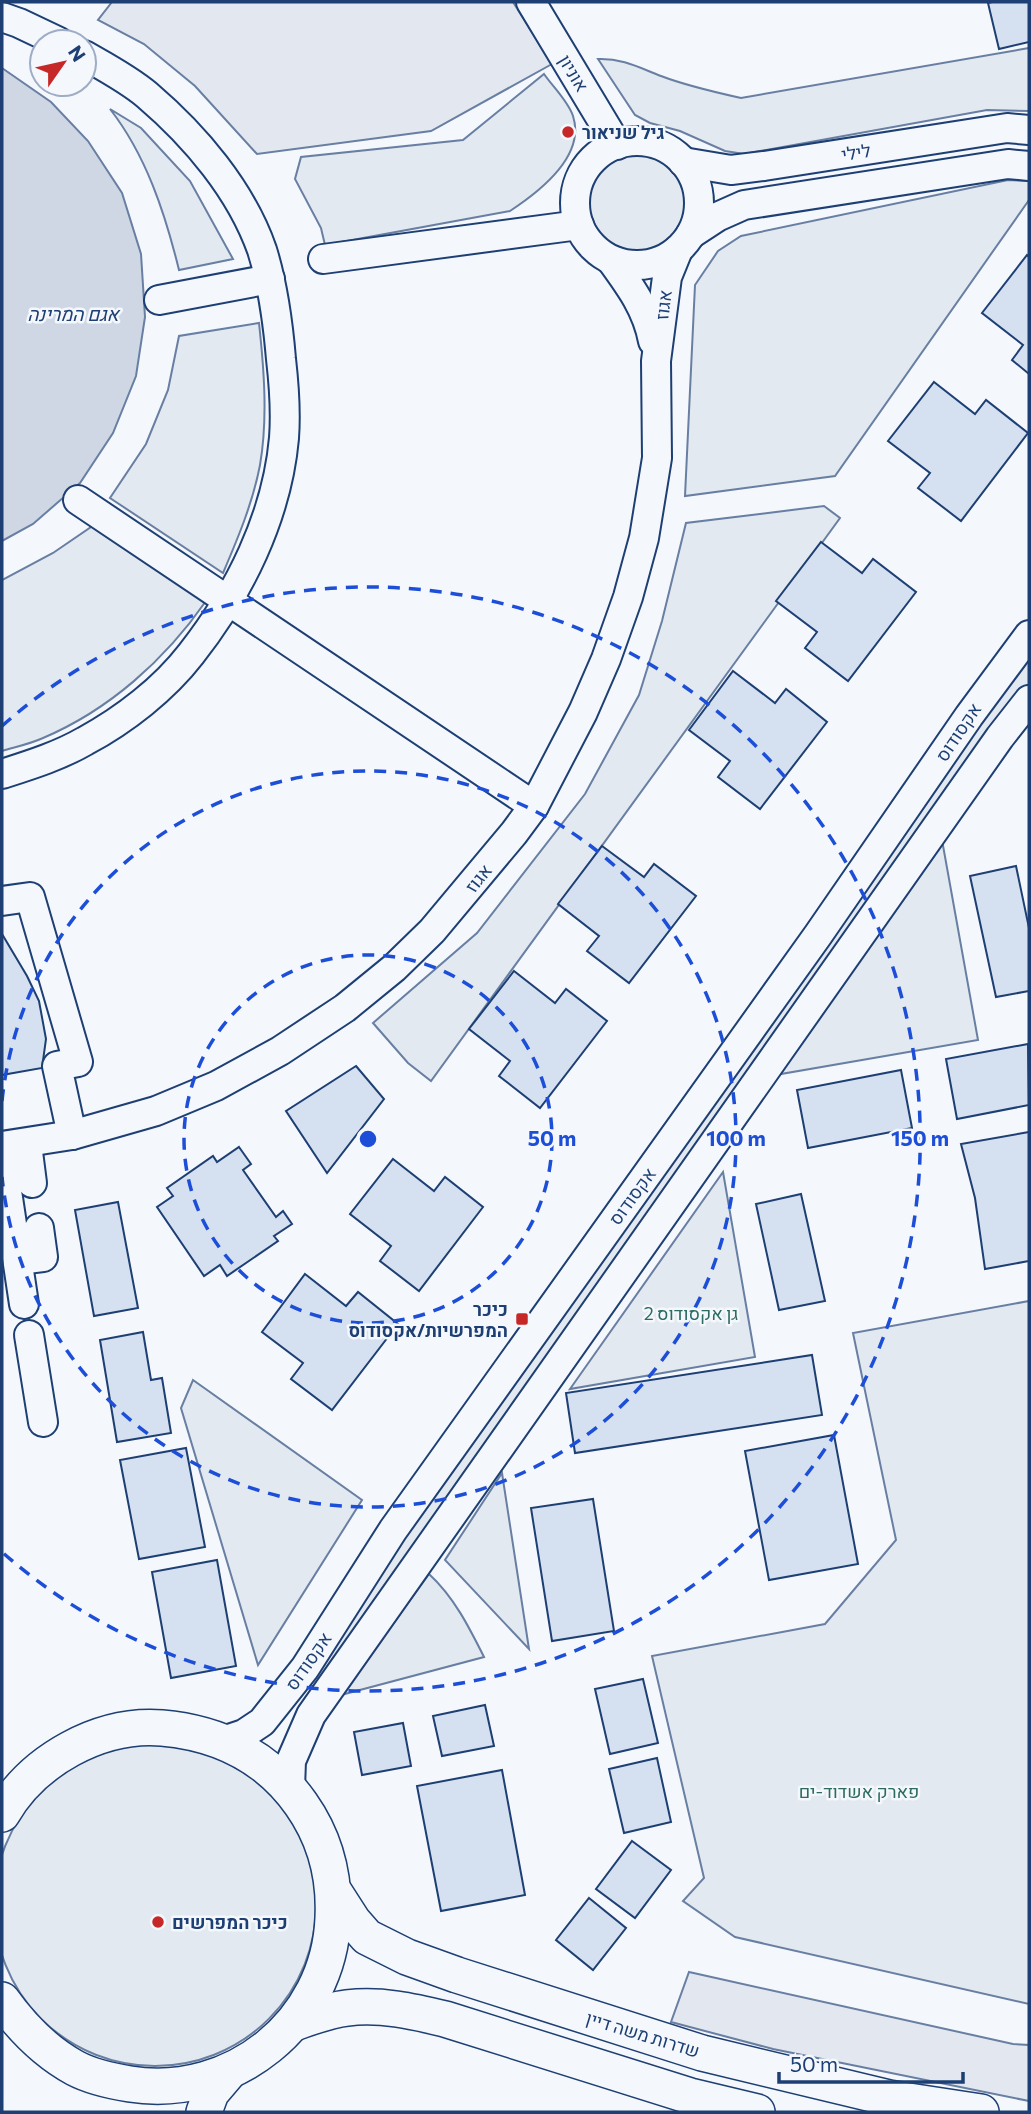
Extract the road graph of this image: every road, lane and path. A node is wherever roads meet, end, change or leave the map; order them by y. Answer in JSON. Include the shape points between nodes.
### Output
{"nodes":[{"id":1,"x":531,"y":2,"type":"edge"},
{"id":2,"x":2,"y":17,"type":"edge"},
{"id":3,"x":30,"y":28,"type":"edge"},
{"id":4,"x":98,"y":64,"type":"edge"},
{"id":5,"x":1029,"y":131,"type":"edge"},
{"id":6,"x":617,"y":145,"type":"junction"},
{"id":7,"x":683,"y":162,"type":"junction"},
{"id":8,"x":1029,"y":166,"type":"edge"},
{"id":9,"x":579,"y":225,"type":"junction"},
{"id":10,"x":684,"y":242,"type":"junction"},
{"id":11,"x":323,"y":259,"type":"dead end"},
{"id":12,"x":611,"y":260,"type":"junction"},
{"id":13,"x":270,"y":279,"type":"junction"},
{"id":14,"x":159,"y":300,"type":"dead end"},
{"id":15,"x":656,"y":361,"type":"junction"},
{"id":16,"x":78,"y":500,"type":"dead end"},
{"id":17,"x":227,"y":600,"type":"junction"},
{"id":18,"x":1029,"y":635,"type":"edge"},
{"id":19,"x":1029,"y":700,"type":"edge"},
{"id":20,"x":2,"y":774,"type":"edge"},
{"id":21,"x":534,"y":806,"type":"junction"},
{"id":22,"x":8,"y":900,"type":"edge"},
{"id":23,"x":31,"y":956,"type":"dead end"},
{"id":24,"x":40,"y":986,"type":"dead end"},
{"id":25,"x":63,"y":1065,"type":"junction"},
{"id":26,"x":72,"y":1135,"type":"junction"},
{"id":27,"x":14,"y":1145,"type":"edge"},
{"id":28,"x":2,"y":1157,"type":"edge"},
{"id":29,"x":19,"y":1185,"type":"junction"},
{"id":30,"x":39,"y":1228,"type":"dead end"},
{"id":31,"x":18,"y":1260,"type":"junction"},
{"id":32,"x":24,"y":1304,"type":"dead end"},
{"id":33,"x":29,"y":1335,"type":"dead end"},
{"id":34,"x":43,"y":1422,"type":"dead end"},
{"id":35,"x":223,"y":1741,"type":"junction"},
{"id":36,"x":12,"y":1788,"type":"edge"},
{"id":37,"x":290,"y":1788,"type":"junction"},
{"id":38,"x":2,"y":1814,"type":"edge"},
{"id":39,"x":335,"y":1893,"type":"junction"},
{"id":40,"x":2,"y":2000,"type":"edge"},
{"id":41,"x":294,"y":2023,"type":"junction"},
{"id":42,"x":228,"y":2073,"type":"junction"},
{"id":43,"x":109,"y":2081,"type":"junction"},
{"id":44,"x":137,"y":2112,"type":"edge"},
{"id":45,"x":204,"y":2112,"type":"edge"},
{"id":46,"x":757,"y":2112,"type":"edge"},
{"id":47,"x":981,"y":2112,"type":"edge"}],
"edges":[{"from":1,"to":6,"type":"street","name":"אוניון"},
{"from":2,"to":3,"type":"street"},
{"from":4,"to":13,"type":"street","via":[[145,93],[209,159],[239,201]]},
{"from":5,"to":7,"type":"street","name":"לילי","via":[[1007,128],[731,170]]},
{"from":6,"to":7,"type":"street","via":[[653,144]]},
{"from":6,"to":9,"type":"street","via":[[599,154],[585,169],[577,188]]},
{"from":7,"to":10,"type":"street","via":[[699,197],[697,216]]},
{"from":8,"to":10,"type":"street","name":"לילי","via":[[1008,164],[744,205],[717,217]]},
{"from":9,"to":11,"type":"street"},
{"from":9,"to":12,"type":"street","via":[[586,239]]},
{"from":10,"to":12,"type":"street","via":[[663,260],[646,265]]},
{"from":10,"to":15,"type":"street","name":"אגוז","via":[[667,277]]},
{"from":12,"to":15,"type":"street","name":"אגוז","via":[[638,297],[650,325]]},
{"from":13,"to":14,"type":"street"},
{"from":13,"to":17,"type":"street","via":[[284,387],[284,438],[269,511]]},
{"from":15,"to":21,"type":"street","name":"אגוז","via":[[657,458],[644,538],[606,659]]},
{"from":16,"to":17,"type":"street"},
{"from":17,"to":20,"type":"street","via":[[190,656],[155,692],[85,741]]},
{"from":17,"to":21,"type":"street"},
{"from":18,"to":35,"type":"street","name":"אקסודוס","via":[[393,1530],[305,1668],[262,1722]]},
{"from":19,"to":37,"type":"street","name":"אקסודוס","via":[[311,1715],[291,1761]]},
{"from":21,"to":26,"type":"street","name":"אגוז","via":[[432,931],[345,1008],[216,1086],[156,1111]]},
{"from":22,"to":23,"type":"street"},
{"from":22,"to":25,"type":"street","via":[[30,897],[78,1062]]},
{"from":24,"to":25,"type":"street"},
{"from":25,"to":26,"type":"street","via":[[57,1066]]},
{"from":26,"to":27,"type":"street","name":"אגוז"},
{"from":27,"to":29,"type":"street"},
{"from":28,"to":29,"type":"street"},
{"from":29,"to":31,"type":"street"},
{"from":30,"to":31,"type":"street","via":[[43,1257]]},
{"from":31,"to":32,"type":"street"},
{"from":33,"to":34,"type":"street"},
{"from":35,"to":36,"type":"main road","via":[[188,1730],[151,1727],[115,1731],[49,1762]]},
{"from":35,"to":37,"type":"main road","via":[[259,1760]]},
{"from":36,"to":38,"type":"main road"},
{"from":37,"to":39,"type":"main road","via":[[312,1819],[327,1855]]},
{"from":39,"to":41,"type":"main road","via":[[332,1940],[319,1984]]},
{"from":39,"to":47,"type":"main road","name":"שדרות משה דיין","via":[[367,1937],[457,1976],[702,2053],[889,2098]]},
{"from":40,"to":43,"type":"main road","via":[[46,2050],[76,2069]]},
{"from":41,"to":42,"type":"main road","via":[[264,2052]]},
{"from":41,"to":46,"type":"main road","via":[[345,2008],[411,2011]]},
{"from":42,"to":43,"type":"main road","via":[[190,2084],[149,2087]]},
{"from":42,"to":45,"type":"main road","via":[[211,2093]]},
{"from":43,"to":44,"type":"main road"}]}
